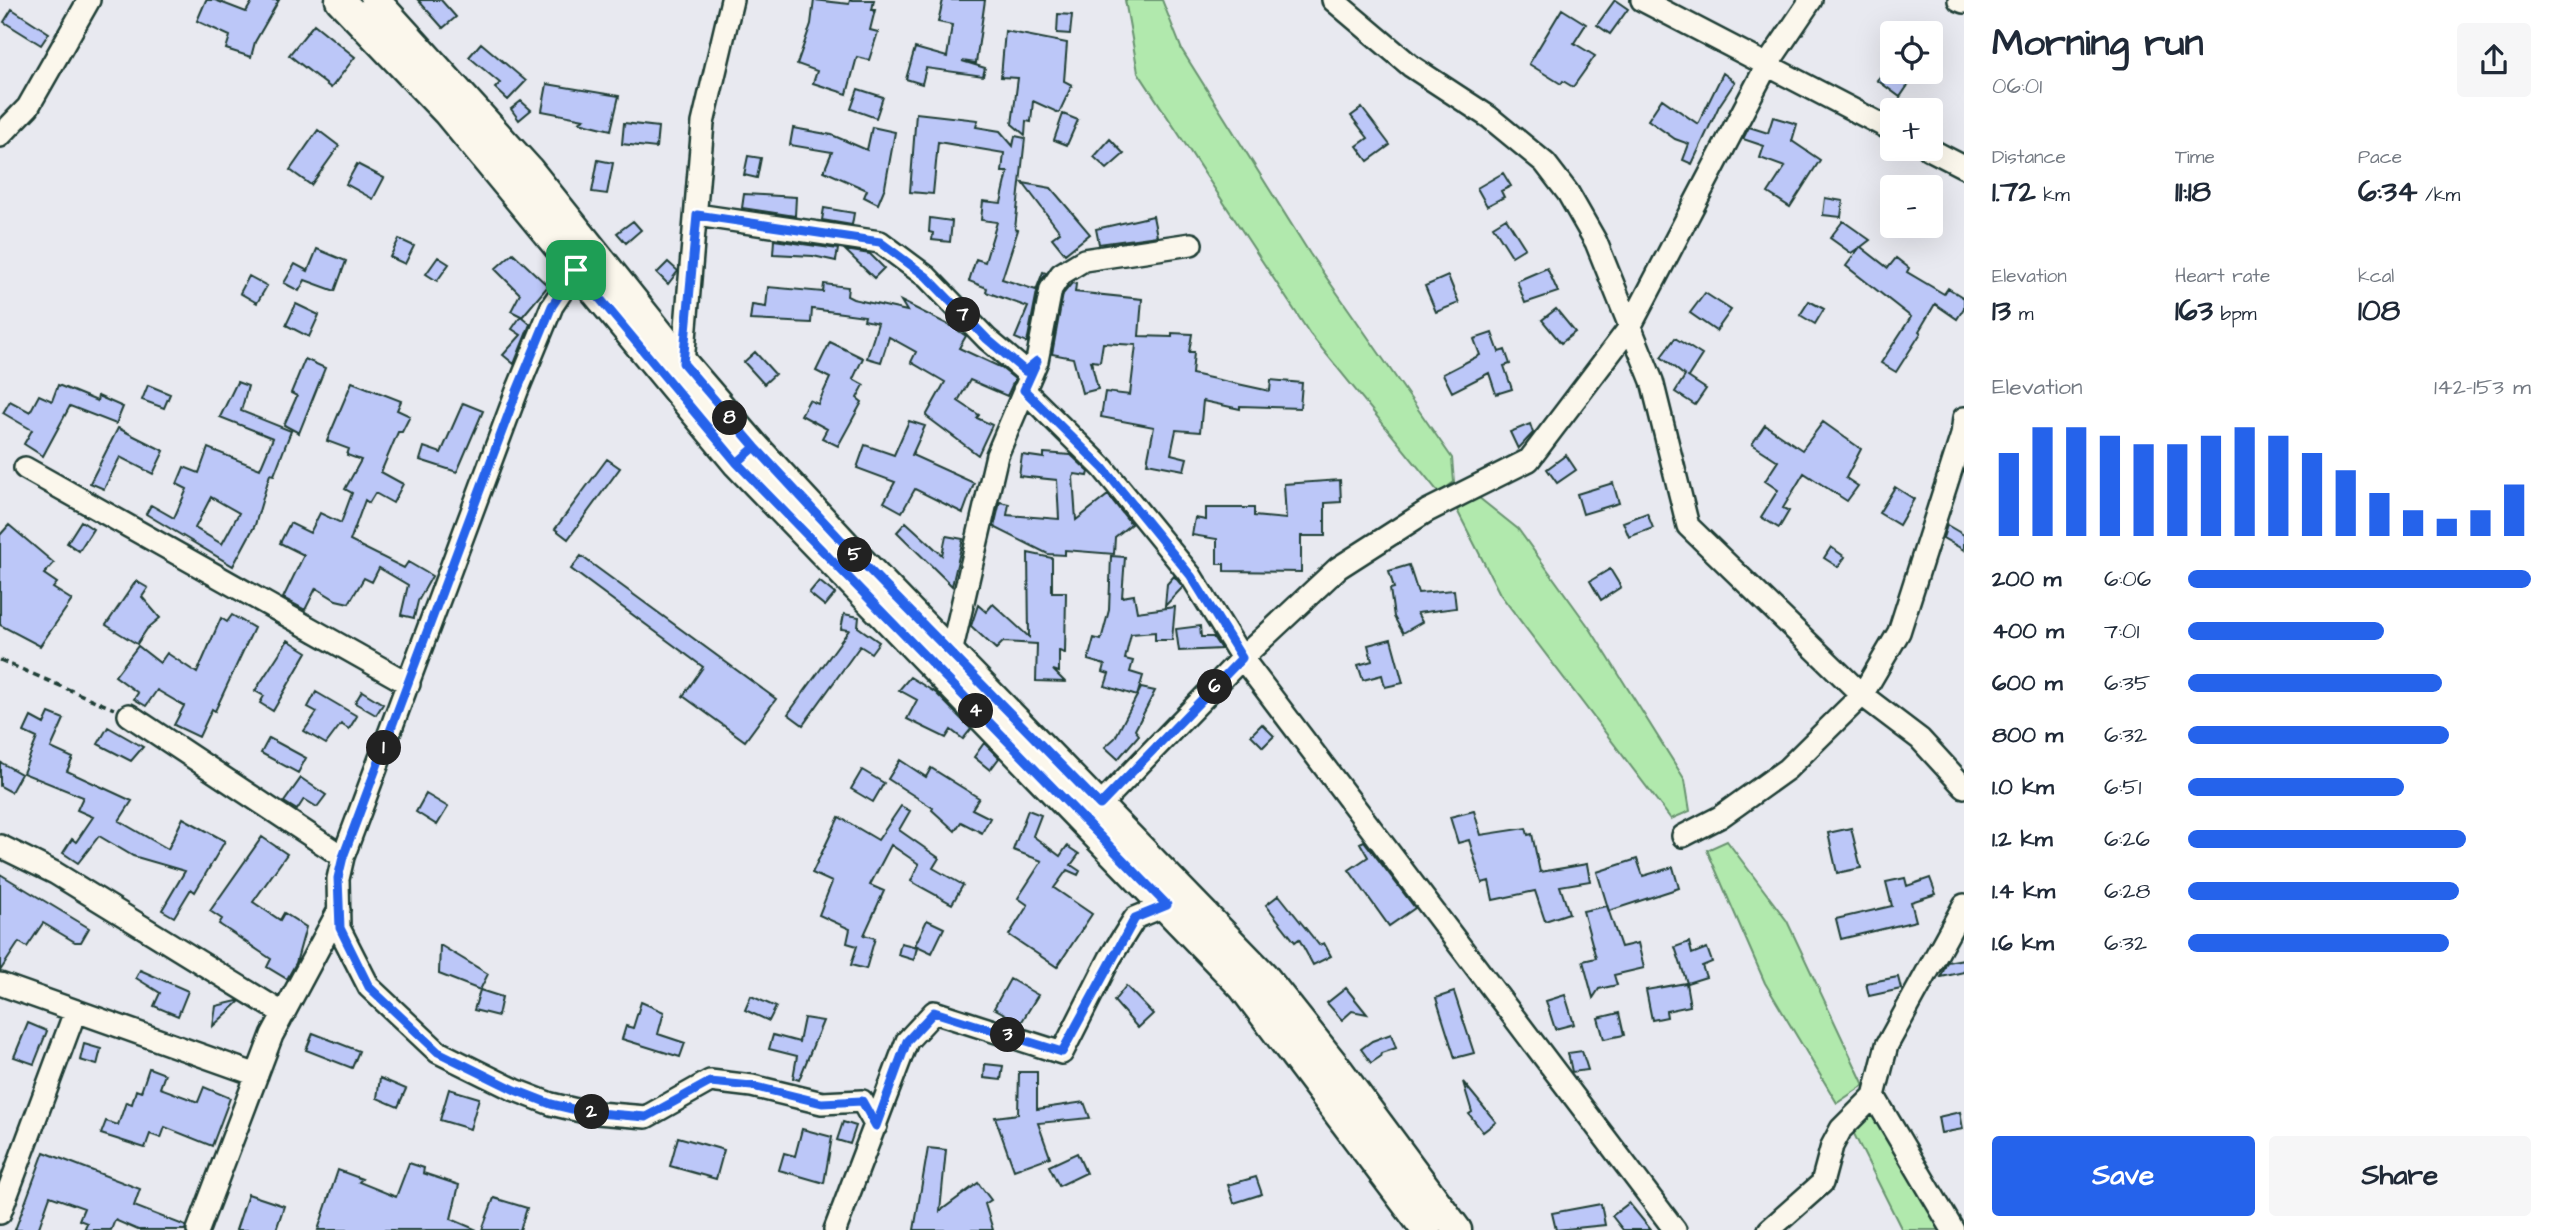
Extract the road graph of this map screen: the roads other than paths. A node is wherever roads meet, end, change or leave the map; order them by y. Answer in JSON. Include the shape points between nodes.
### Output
{"nodes":[{"id":1,"x":89,"y":0,"type":"edge"},
{"id":2,"x":340,"y":0,"type":"edge"},
{"id":3,"x":375,"y":0,"type":"edge"},
{"id":4,"x":732,"y":0,"type":"edge"},
{"id":5,"x":1333,"y":0,"type":"edge"},
{"id":6,"x":1642,"y":0,"type":"edge"},
{"id":7,"x":1811,"y":0,"type":"edge"},
{"id":8,"x":1959,"y":0,"type":"edge"},
{"id":9,"x":1964,"y":2,"type":"edge"},
{"id":10,"x":1767,"y":65,"type":"junction"},
{"id":11,"x":1880,"y":124,"type":"edge"},
{"id":12,"x":0,"y":136,"type":"edge"},
{"id":13,"x":1943,"y":156,"type":"edge"},
{"id":14,"x":1964,"y":167,"type":"edge"},
{"id":15,"x":697,"y":215,"type":"junction"},
{"id":16,"x":1191,"y":244,"type":"dead end"},
{"id":17,"x":576,"y":270,"type":"junction"},
{"id":18,"x":1630,"y":327,"type":"junction"},
{"id":19,"x":1037,"y":361,"type":"junction"},
{"id":20,"x":683,"y":363,"type":"junction"},
{"id":21,"x":1024,"y":390,"type":"junction"},
{"id":22,"x":1964,"y":418,"type":"edge"},
{"id":23,"x":746,"y":455,"type":"junction"},
{"id":24,"x":25,"y":468,"type":"dead end"},
{"id":25,"x":951,"y":653,"type":"junction"},
{"id":26,"x":1242,"y":658,"type":"junction"},
{"id":27,"x":409,"y":684,"type":"junction"},
{"id":28,"x":1862,"y":695,"type":"junction"},
{"id":29,"x":129,"y":715,"type":"road end"},
{"id":30,"x":1964,"y":787,"type":"edge"},
{"id":31,"x":1100,"y":805,"type":"junction"},
{"id":32,"x":1683,"y":836,"type":"dead end"},
{"id":33,"x":0,"y":846,"type":"edge"},
{"id":34,"x":343,"y":857,"type":"junction"},
{"id":35,"x":1167,"y":905,"type":"junction"},
{"id":36,"x":1964,"y":905,"type":"edge"},
{"id":37,"x":339,"y":910,"type":"junction"},
{"id":38,"x":0,"y":984,"type":"edge"},
{"id":39,"x":75,"y":1012,"type":"junction"},
{"id":40,"x":284,"y":1014,"type":"junction"},
{"id":41,"x":257,"y":1075,"type":"junction"},
{"id":42,"x":1874,"y":1096,"type":"junction"},
{"id":43,"x":876,"y":1126,"type":"junction"},
{"id":44,"x":0,"y":1213,"type":"edge"},
{"id":45,"x":198,"y":1230,"type":"edge"},
{"id":46,"x":835,"y":1230,"type":"edge"},
{"id":47,"x":1426,"y":1230,"type":"edge"},
{"id":48,"x":1457,"y":1230,"type":"edge"},
{"id":49,"x":1675,"y":1230,"type":"edge"},
{"id":50,"x":1769,"y":1230,"type":"edge"},
{"id":51,"x":1953,"y":1230,"type":"edge"}],
"edges":[{"from":1,"to":12,"type":"street","via":[[28,107]]},
{"from":2,"to":17,"type":"street","via":[[447,112]]},
{"from":3,"to":20,"type":"street","via":[[528,170]]},
{"from":4,"to":15,"type":"street","via":[[703,123]]},
{"from":5,"to":18,"type":"street","via":[[1411,66],[1489,117],[1545,163],[1596,242]]},
{"from":6,"to":10,"type":"street"},
{"from":7,"to":10,"type":"street"},
{"from":8,"to":9,"type":"street"},
{"from":10,"to":11,"type":"street"},
{"from":10,"to":18,"type":"street"},
{"from":13,"to":14,"type":"street"},
{"from":15,"to":19,"type":"street","via":[[880,242],[927,277],[1025,371]]},
{"from":15,"to":20,"type":"street"},
{"from":16,"to":19,"type":"street","via":[[1084,260],[1061,274],[1051,289]]},
{"from":17,"to":23,"type":"street"},
{"from":17,"to":27,"type":"street","via":[[552,306],[526,369]]},
{"from":18,"to":26,"type":"street","via":[[1529,460],[1427,511],[1338,568]]},
{"from":18,"to":28,"type":"street","via":[[1652,381],[1688,526]]},
{"from":19,"to":21,"type":"street"},
{"from":20,"to":23,"type":"street"},
{"from":21,"to":25,"type":"street","via":[[997,455]]},
{"from":21,"to":26,"type":"street","via":[[1103,468],[1191,576]]},
{"from":22,"to":28,"type":"street","via":[[1899,632]]},
{"from":23,"to":25,"type":"street"},
{"from":23,"to":35,"type":"street"},
{"from":24,"to":27,"type":"street"},
{"from":25,"to":31,"type":"street"},
{"from":26,"to":31,"type":"street"},
{"from":26,"to":49,"type":"street"},
{"from":27,"to":34,"type":"street"},
{"from":28,"to":30,"type":"street","via":[[1920,739]]},
{"from":28,"to":32,"type":"street","via":[[1787,769],[1720,817]]},
{"from":29,"to":34,"type":"street"},
{"from":31,"to":48,"type":"street","via":[[1263,975]]},
{"from":33,"to":40,"type":"street","via":[[55,873]]},
{"from":34,"to":37,"type":"street"},
{"from":35,"to":43,"type":"street","via":[[1135,918],[1062,1052],[934,1012],[907,1041]]},
{"from":35,"to":47,"type":"street","via":[[1243,987]]},
{"from":36,"to":42,"type":"street","via":[[1887,1045]]},
{"from":37,"to":40,"type":"street"},
{"from":37,"to":43,"type":"street","via":[[340,928],[369,987],[438,1052],[527,1095],[585,1112],[646,1117],[710,1082],[752,1086],[822,1103],[862,1101]]},
{"from":38,"to":39,"type":"street"},
{"from":39,"to":41,"type":"street"},
{"from":39,"to":44,"type":"street"},
{"from":40,"to":41,"type":"street"},
{"from":41,"to":45,"type":"street"},
{"from":42,"to":50,"type":"street","via":[[1841,1129],[1822,1183]]},
{"from":42,"to":51,"type":"street"},
{"from":43,"to":46,"type":"street"}]}
